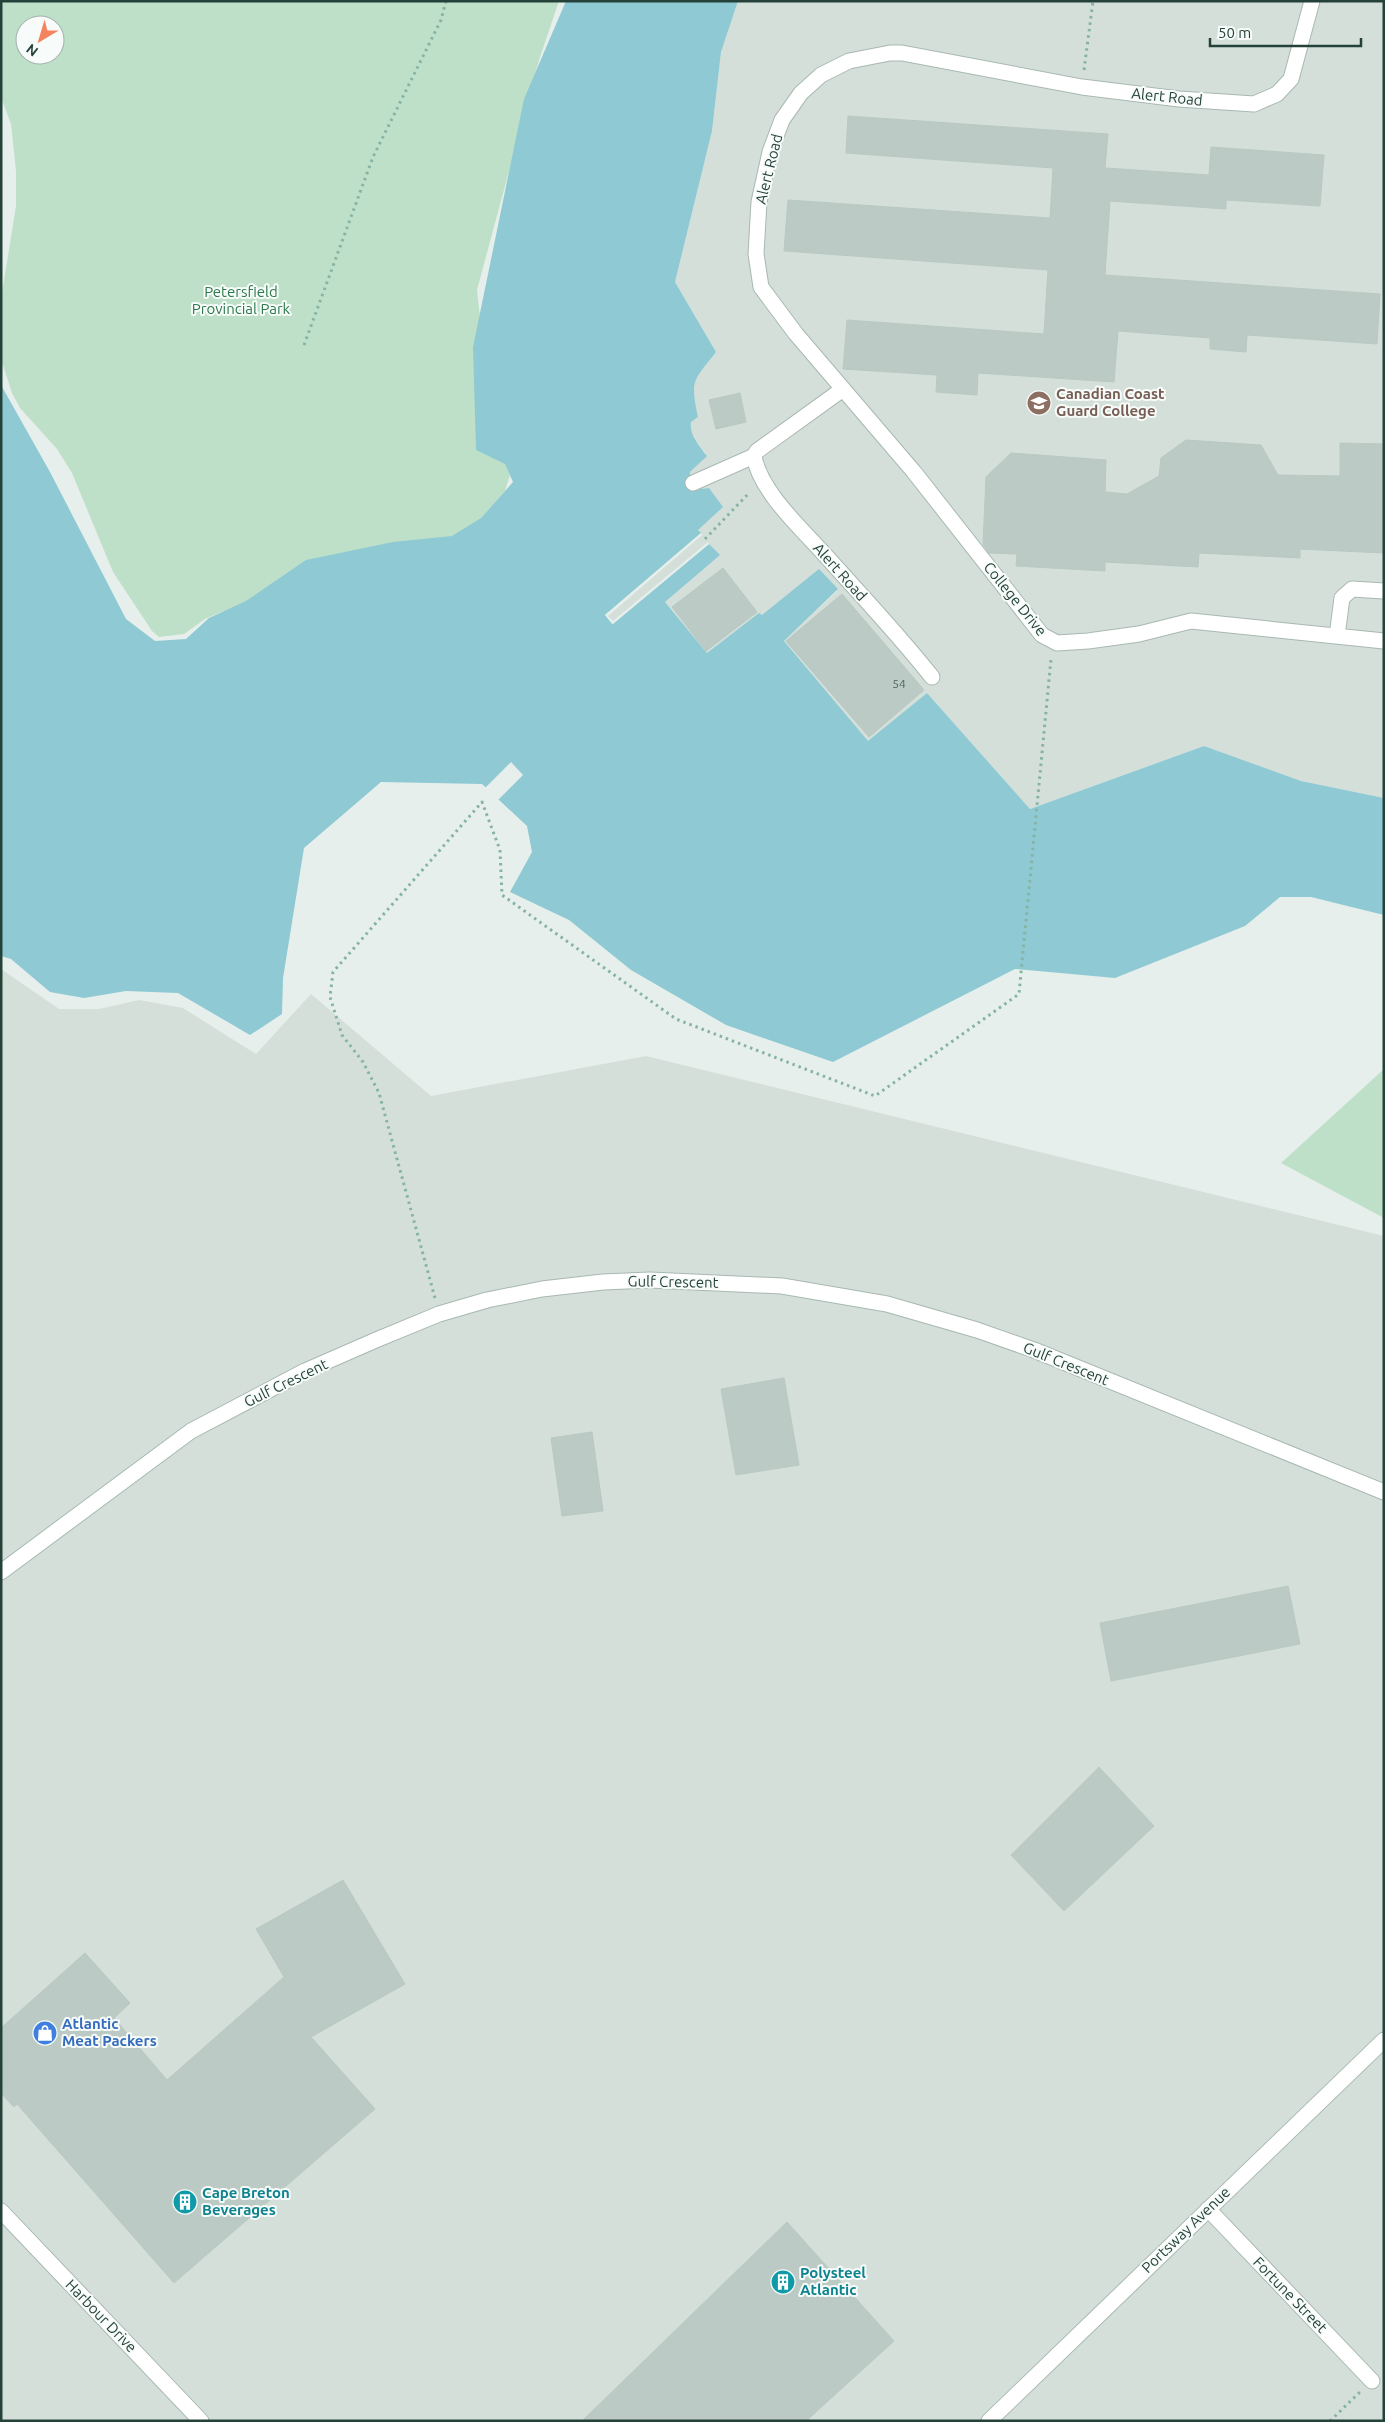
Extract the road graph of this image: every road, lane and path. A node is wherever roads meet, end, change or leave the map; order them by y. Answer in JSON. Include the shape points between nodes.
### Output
{"nodes":[{"id":1,"x":446,"y":1,"type":"edge"},
{"id":2,"x":1093,"y":1,"type":"edge"},
{"id":3,"x":1312,"y":1,"type":"edge"},
{"id":4,"x":1082,"y":88,"type":"junction"},
{"id":5,"x":304,"y":345,"type":"dead end"},
{"id":6,"x":843,"y":389,"type":"junction"},
{"id":7,"x":754,"y":456,"type":"junction"},
{"id":8,"x":762,"y":479,"type":"junction"},
{"id":9,"x":693,"y":483,"type":"dead end"},
{"id":10,"x":705,"y":539,"type":"dead end"},
{"id":11,"x":1384,"y":591,"type":"edge"},
{"id":12,"x":1336,"y":636,"type":"junction"},
{"id":13,"x":1384,"y":641,"type":"edge"},
{"id":14,"x":932,"y":677,"type":"dead end"},
{"id":15,"x":1042,"y":754,"type":"dead end"},
{"id":16,"x":439,"y":1314,"type":"junction"},
{"id":17,"x":1384,"y":1492,"type":"edge"},
{"id":18,"x":1,"y":1572,"type":"edge"},
{"id":19,"x":1384,"y":2040,"type":"edge"},
{"id":20,"x":1208,"y":2209,"type":"junction"},
{"id":21,"x":1,"y":2211,"type":"edge"},
{"id":22,"x":1372,"y":2381,"type":"joint"},
{"id":23,"x":200,"y":2421,"type":"edge"},
{"id":24,"x":989,"y":2421,"type":"edge"},
{"id":25,"x":1330,"y":2421,"type":"edge"}],
"edges":[{"from":1,"to":5,"type":"path","via":[[441,20],[372,157]]},
{"from":2,"to":4,"type":"path"},
{"from":3,"to":4,"type":"street","name":"Alert Road","via":[[1294,74],[1284,88],[1261,102],[1179,99]]},
{"from":4,"to":6,"type":"street","name":"Alert Road","via":[[902,53],[883,53],[864,56],[833,68],[816,79],[793,103],[776,136],[763,182],[757,271],[761,287]]},
{"from":6,"to":7,"type":"street"},
{"from":6,"to":12,"type":"street","name":"College Drive","via":[[1049,640],[1061,643],[1105,640],[1191,621]]},
{"from":7,"to":8,"type":"street","name":"Alert Road"},
{"from":7,"to":9,"type":"street"},
{"from":8,"to":10,"type":"path"},
{"from":8,"to":14,"type":"street","name":"Alert Road","via":[[787,514]]},
{"from":11,"to":12,"type":"street","via":[[1352,588],[1342,598]]},
{"from":12,"to":13,"type":"street","name":"College Drive"},
{"from":15,"to":16,"type":"path","via":[[1019,994],[875,1096],[676,1020],[502,895],[500,850],[482,802],[334,972],[330,997],[342,1035],[379,1093]]},
{"from":16,"to":17,"type":"street","name":"Gulf Crescent","via":[[542,1289],[650,1280],[782,1286],[841,1295],[887,1304],[1034,1350]]},
{"from":16,"to":18,"type":"street","name":"Gulf Crescent","via":[[305,1371],[191,1431]]},
{"from":19,"to":20,"type":"street","name":"Portsway Avenue"},
{"from":20,"to":22,"type":"street","name":"Fortune Street"},
{"from":20,"to":24,"type":"street","name":"Portsway Avenue"},
{"from":21,"to":23,"type":"street","name":"Harbour Drive"},
{"from":22,"to":25,"type":"path"}]}
